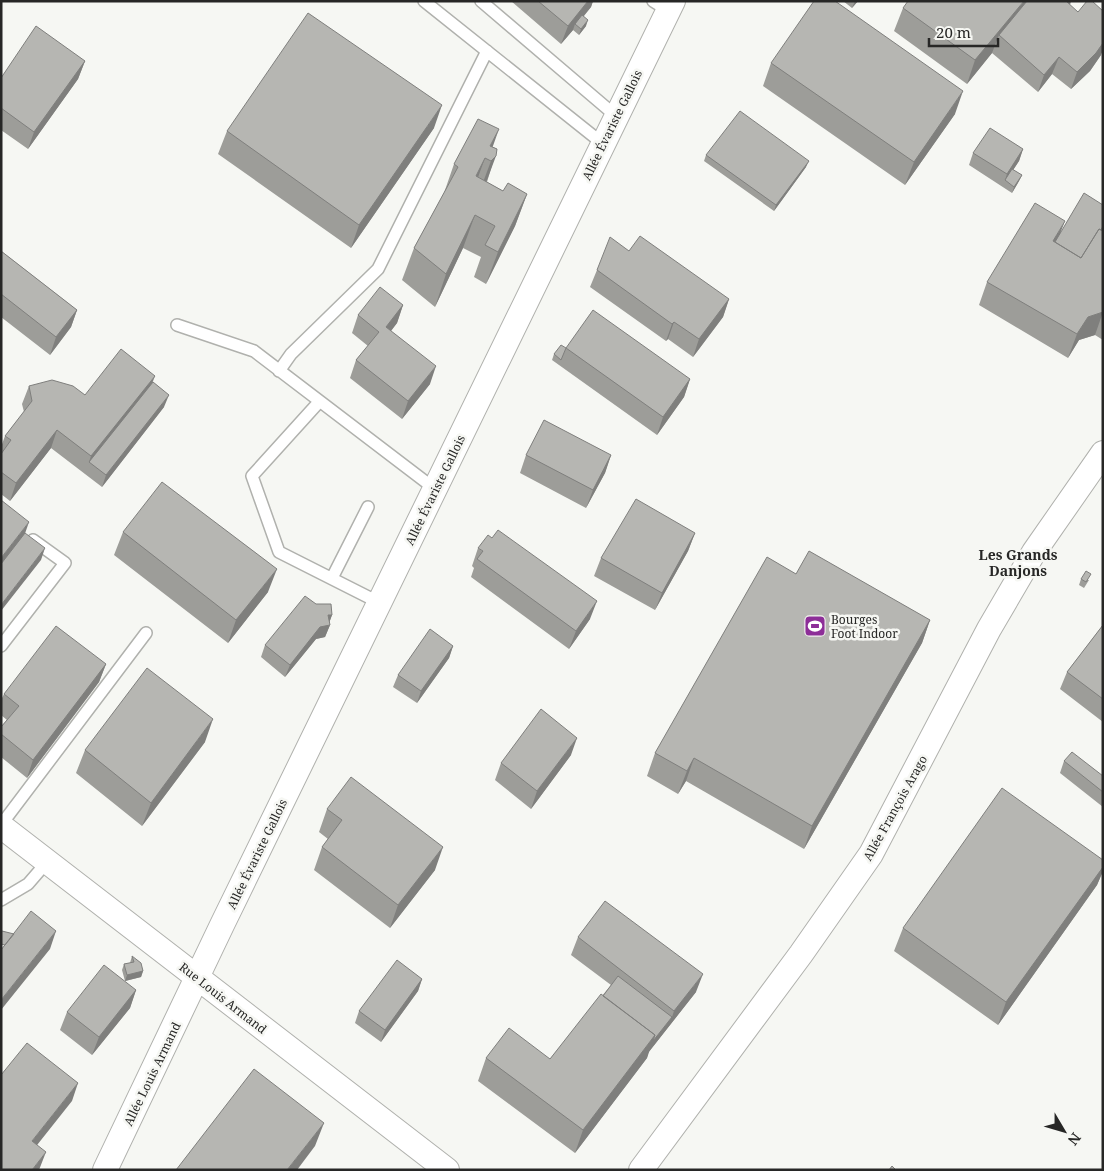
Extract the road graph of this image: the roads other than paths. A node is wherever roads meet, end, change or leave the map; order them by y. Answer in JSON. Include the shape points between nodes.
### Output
{"nodes":[{"id":1,"x":424,"y":1,"type":"edge"},
{"id":2,"x":481,"y":1,"type":"edge"},
{"id":3,"x":665,"y":4,"type":"edge"},
{"id":4,"x":487,"y":51,"type":"junction"},
{"id":5,"x":616,"y":116,"type":"junction"},
{"id":6,"x":602,"y":143,"type":"junction"},
{"id":7,"x":178,"y":325,"type":"dead end"},
{"id":8,"x":279,"y":371,"type":"junction"},
{"id":9,"x":319,"y":402,"type":"junction"},
{"id":10,"x":1103,"y":453,"type":"edge"},
{"id":11,"x":435,"y":490,"type":"junction"},
{"id":12,"x":368,"y":507,"type":"dead end"},
{"id":13,"x":25,"y":534,"type":"edge"},
{"id":14,"x":332,"y":578,"type":"junction"},
{"id":15,"x":380,"y":603,"type":"junction"},
{"id":16,"x":146,"y":633,"type":"dead end"},
{"id":17,"x":1,"y":646,"type":"edge"},
{"id":18,"x":1,"y":825,"type":"edge"},
{"id":19,"x":47,"y":862,"type":"junction"},
{"id":20,"x":2,"y":899,"type":"edge"},
{"id":21,"x":197,"y":979,"type":"junction"},
{"id":22,"x":105,"y":1170,"type":"edge"},
{"id":23,"x":446,"y":1170,"type":"edge"},
{"id":24,"x":642,"y":1170,"type":"edge"}],
"edges":[{"from":1,"to":4,"type":"lane"},
{"from":2,"to":5,"type":"lane"},
{"from":3,"to":5,"type":"street","name":"Allée Évariste Gallois"},
{"from":4,"to":6,"type":"lane"},
{"from":4,"to":8,"type":"lane","via":[[378,269],[291,354]]},
{"from":5,"to":6,"type":"street","name":"Allée Évariste Gallois"},
{"from":6,"to":11,"type":"street","name":"Allée Évariste Gallois"},
{"from":7,"to":8,"type":"lane","via":[[254,351]]},
{"from":8,"to":9,"type":"lane"},
{"from":9,"to":11,"type":"lane"},
{"from":9,"to":14,"type":"lane","via":[[252,476],[279,552]]},
{"from":10,"to":24,"type":"street","name":"Allée François Arago","via":[[1034,552],[994,621],[871,854]]},
{"from":11,"to":15,"type":"street","name":"Allée Évariste Gallois"},
{"from":12,"to":14,"type":"lane"},
{"from":13,"to":17,"type":"lane","via":[[65,563]]},
{"from":14,"to":15,"type":"lane"},
{"from":15,"to":21,"type":"street","name":"Allée Évariste Gallois"},
{"from":16,"to":18,"type":"lane"},
{"from":18,"to":19,"type":"street","name":"Rue Louis Armand"},
{"from":19,"to":20,"type":"lane","via":[[28,884]]},
{"from":19,"to":21,"type":"street","name":"Rue Louis Armand"},
{"from":21,"to":22,"type":"street","name":"Allée Louis Armand"},
{"from":21,"to":23,"type":"street","name":"Rue Louis Armand"}]}
